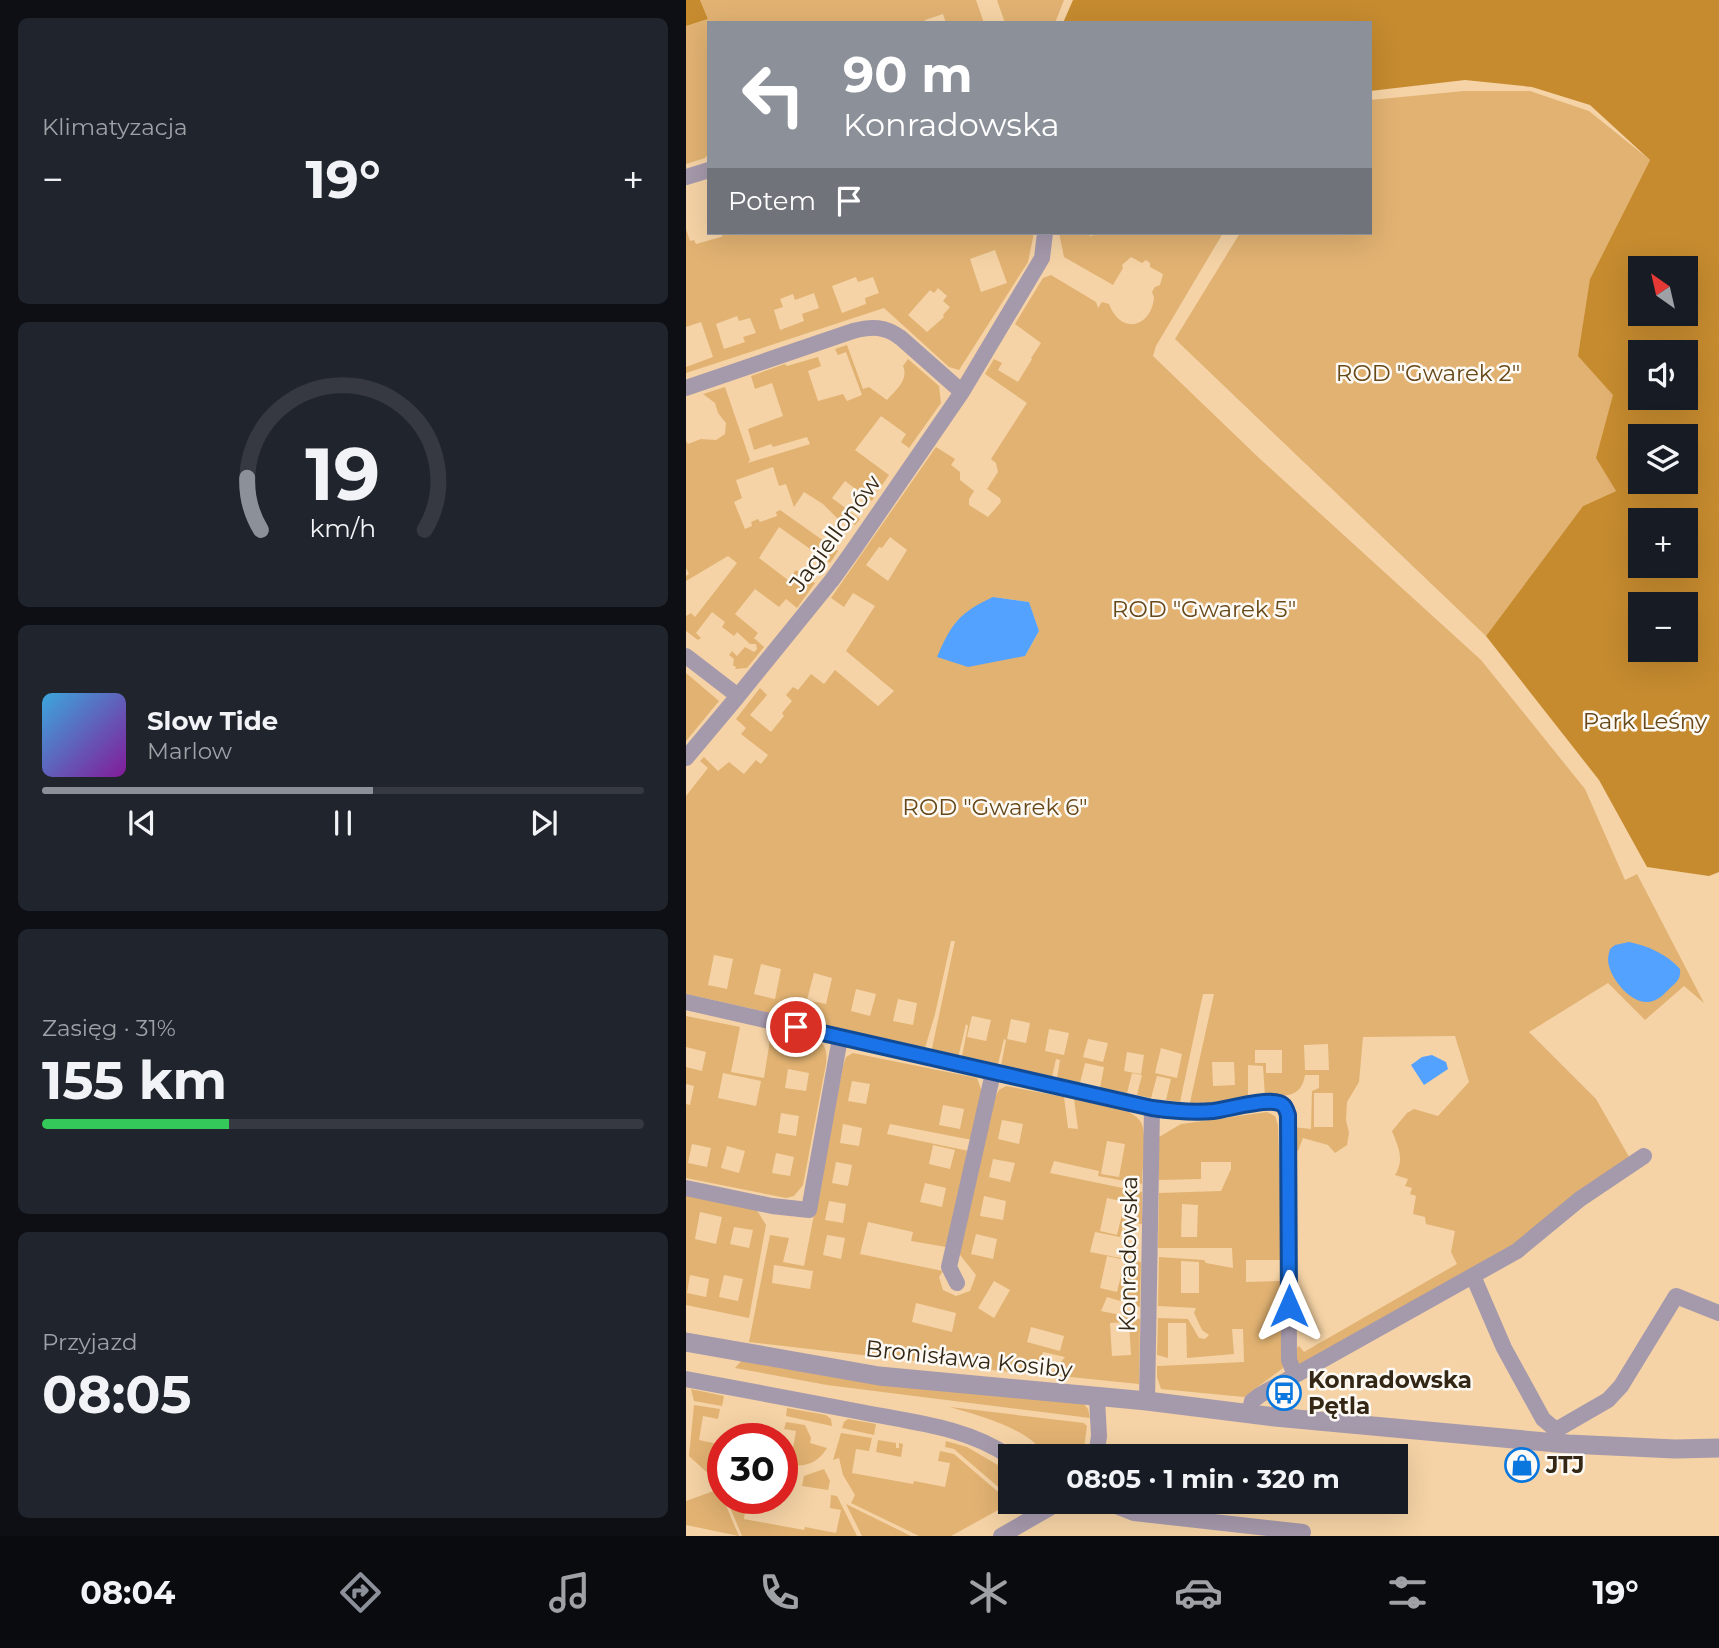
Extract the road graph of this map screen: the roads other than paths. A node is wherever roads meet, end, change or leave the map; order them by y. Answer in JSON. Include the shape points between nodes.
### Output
{"nodes":[{"id":1,"x":707,"y":171,"type":"edge"},
{"id":2,"x":686,"y":177,"type":"edge"},
{"id":3,"x":1045,"y":235,"type":"edge"},
{"id":4,"x":686,"y":388,"type":"edge"},
{"id":5,"x":962,"y":392,"type":"junction"},
{"id":6,"x":686,"y":656,"type":"edge"},
{"id":7,"x":738,"y":696,"type":"junction"},
{"id":8,"x":686,"y":758,"type":"edge"},
{"id":9,"x":686,"y":1002,"type":"edge"},
{"id":10,"x":840,"y":1038,"type":"junction"},
{"id":11,"x":993,"y":1073,"type":"junction"},
{"id":12,"x":1152,"y":1108,"type":"junction"},
{"id":13,"x":1644,"y":1156,"type":"dead end"},
{"id":14,"x":686,"y":1188,"type":"edge"},
{"id":15,"x":1473,"y":1276,"type":"junction"},
{"id":16,"x":957,"y":1283,"type":"dead end"},
{"id":17,"x":1719,"y":1313,"type":"edge"},
{"id":18,"x":686,"y":1342,"type":"edge"},
{"id":19,"x":1295,"y":1375,"type":"junction"},
{"id":20,"x":686,"y":1379,"type":"edge"},
{"id":21,"x":1097,"y":1398,"type":"junction"},
{"id":22,"x":1147,"y":1401,"type":"junction"},
{"id":23,"x":1250,"y":1414,"type":"junction"},
{"id":24,"x":1556,"y":1436,"type":"junction"},
{"id":25,"x":1098,"y":1444,"type":"edge"},
{"id":26,"x":1719,"y":1448,"type":"edge"},
{"id":27,"x":998,"y":1449,"type":"edge"},
{"id":28,"x":1037,"y":1514,"type":"edge"},
{"id":29,"x":1143,"y":1514,"type":"edge"},
{"id":30,"x":1303,"y":1532,"type":"dead end"},
{"id":31,"x":1001,"y":1536,"type":"edge"}],
"edges":[{"from":1,"to":2,"type":"street"},
{"from":3,"to":5,"type":"street","name":"Jagiellonów","via":[[1042,258]]},
{"from":4,"to":5,"type":"street","via":[[853,331],[879,327],[891,330]]},
{"from":5,"to":7,"type":"street","name":"Jagiellonów","via":[[832,580]]},
{"from":6,"to":7,"type":"street"},
{"from":7,"to":8,"type":"street","name":"Jagiellonów"},
{"from":9,"to":10,"type":"street"},
{"from":10,"to":11,"type":"street"},
{"from":10,"to":14,"type":"street","via":[[809,1210]]},
{"from":11,"to":12,"type":"street"},
{"from":11,"to":16,"type":"street","via":[[950,1267]]},
{"from":12,"to":19,"type":"street","via":[[1200,1112],[1276,1102],[1286,1109],[1289,1360]]},
{"from":12,"to":22,"type":"street","name":"Konradowska"},
{"from":13,"to":15,"type":"street","via":[[1580,1199],[1517,1251]]},
{"from":15,"to":19,"type":"street"},
{"from":15,"to":24,"type":"street","via":[[1504,1348]]},
{"from":17,"to":24,"type":"street","via":[[1676,1296],[1621,1387]]},
{"from":18,"to":21,"type":"street","name":"Bronisława Kosiby","via":[[879,1376]]},
{"from":19,"to":23,"type":"street","via":[[1252,1401]]},
{"from":20,"to":27,"type":"street","via":[[957,1432]]},
{"from":21,"to":22,"type":"street","name":"Bronisława Kosiby"},
{"from":21,"to":25,"type":"street"},
{"from":22,"to":23,"type":"street","name":"Bronisława Kosiby"},
{"from":23,"to":24,"type":"street","name":"Bronisława Kosiby"},
{"from":24,"to":26,"type":"street","name":"Bronisława Kosiby","via":[[1621,1447]]},
{"from":28,"to":31,"type":"street"},
{"from":29,"to":30,"type":"street"}]}
